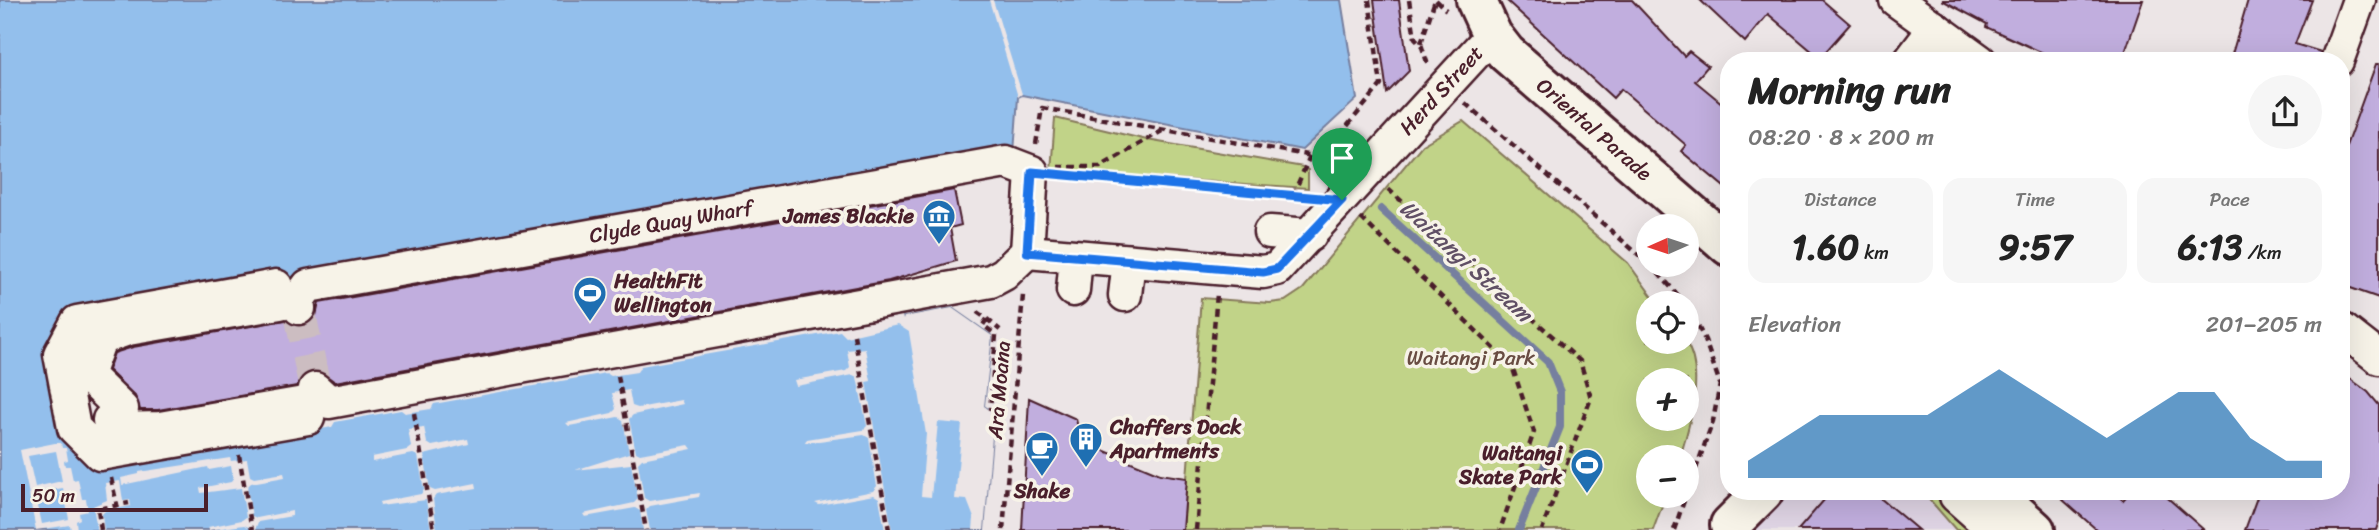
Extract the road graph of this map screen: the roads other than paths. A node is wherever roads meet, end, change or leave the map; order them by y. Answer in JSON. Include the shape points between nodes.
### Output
{"nodes":[{"id":1,"x":1476,"y":0,"type":"edge"},
{"id":2,"x":1897,"y":0,"type":"edge"},
{"id":3,"x":2359,"y":0,"type":"edge"},
{"id":4,"x":1935,"y":28,"type":"junction"},
{"id":5,"x":1492,"y":35,"type":"junction"},
{"id":6,"x":1917,"y":52,"type":"edge"},
{"id":7,"x":1968,"y":52,"type":"edge"},
{"id":8,"x":2340,"y":52,"type":"edge"},
{"id":9,"x":1270,"y":232,"type":"dead end"},
{"id":10,"x":1310,"y":235,"type":"junction"},
{"id":11,"x":1720,"y":238,"type":"edge"},
{"id":12,"x":1027,"y":252,"type":"junction"},
{"id":13,"x":1076,"y":257,"type":"junction"},
{"id":14,"x":1129,"y":261,"type":"junction"},
{"id":15,"x":1073,"y":290,"type":"dead end"},
{"id":16,"x":1125,"y":295,"type":"dead end"},
{"id":17,"x":289,"y":306,"type":"junction"},
{"id":18,"x":2350,"y":336,"type":"edge"},
{"id":19,"x":2379,"y":358,"type":"edge"},
{"id":20,"x":315,"y":390,"type":"dead end"},
{"id":21,"x":1745,"y":500,"type":"edge"},
{"id":22,"x":1755,"y":500,"type":"edge"},
{"id":23,"x":1960,"y":500,"type":"edge"},
{"id":24,"x":2002,"y":500,"type":"edge"},
{"id":25,"x":1728,"y":528,"type":"edge"},
{"id":26,"x":1994,"y":530,"type":"edge"},
{"id":27,"x":2035,"y":530,"type":"edge"}],
"edges":[{"from":1,"to":5,"type":"main road","name":"Oriental Parade"},
{"from":2,"to":4,"type":"street"},
{"from":3,"to":8,"type":"street"},
{"from":4,"to":6,"type":"street"},
{"from":4,"to":7,"type":"street"},
{"from":5,"to":10,"type":"street","name":"Herd Street"},
{"from":5,"to":11,"type":"main road","name":"Oriental Parade","via":[[1506,53]]},
{"from":9,"to":10,"type":"street"},
{"from":10,"to":14,"type":"street","name":"Herd Street","via":[[1277,269],[1263,272]]},
{"from":12,"to":13,"type":"street","name":"Herd Street"},
{"from":12,"to":17,"type":"street","name":"Clyde Quay Wharf","via":[[1038,211],[1040,162],[1006,162],[308,286]]},
{"from":12,"to":20,"type":"street","via":[[991,281],[329,402]]},
{"from":13,"to":14,"type":"street","name":"Herd Street"},
{"from":13,"to":15,"type":"street"},
{"from":14,"to":16,"type":"street"},
{"from":17,"to":17,"type":"street","via":[[276,286],[77,321],[60,354],[74,428],[100,454],[308,418],[304,403],[160,428],[118,429],[109,420],[122,409],[87,375],[100,339],[128,329]]},
{"from":18,"to":19,"type":"street"},
{"from":21,"to":25,"type":"main road"},
{"from":22,"to":25,"type":"main road"},
{"from":23,"to":26,"type":"street"},
{"from":24,"to":27,"type":"main road"}]}
